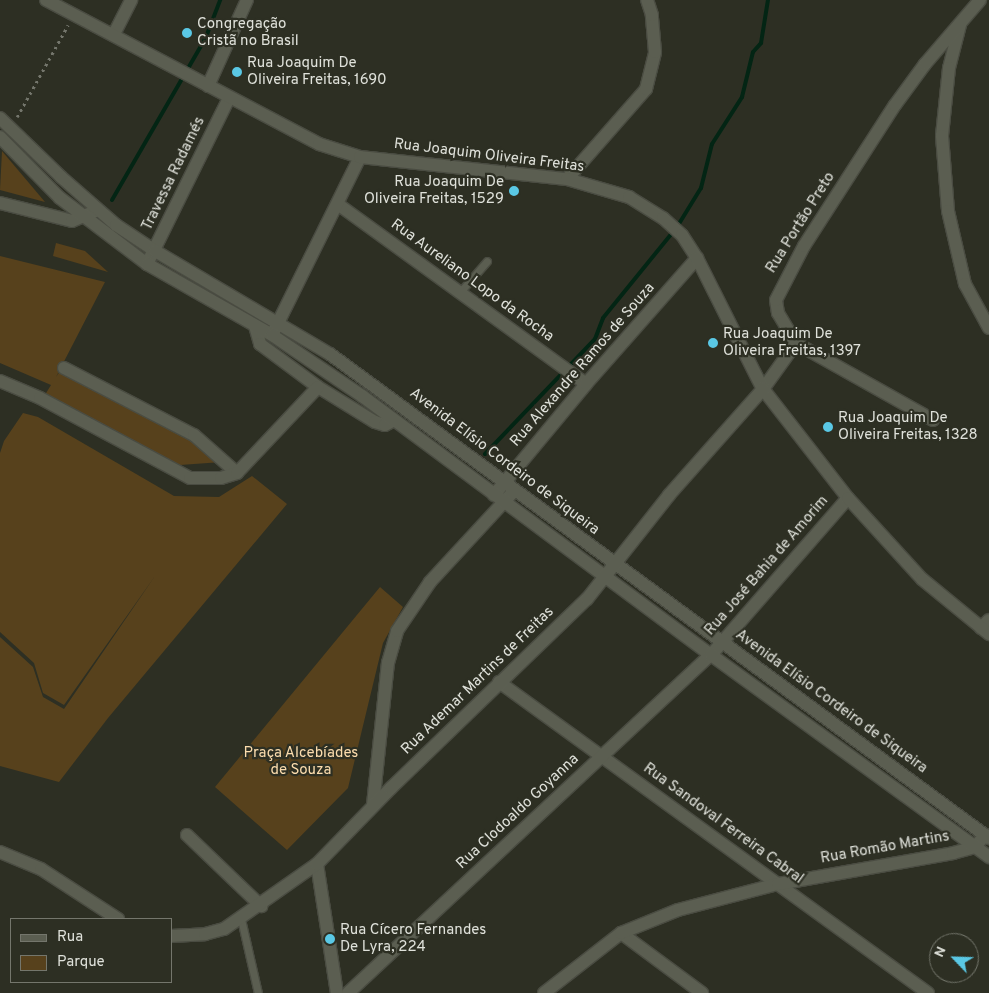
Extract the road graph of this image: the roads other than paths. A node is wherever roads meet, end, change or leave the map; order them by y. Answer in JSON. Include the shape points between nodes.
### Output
{"nodes":[{"id":1,"x":46,"y":0,"type":"edge"},
{"id":2,"x":131,"y":0,"type":"edge"},
{"id":3,"x":247,"y":0,"type":"edge"},
{"id":4,"x":647,"y":0,"type":"edge"},
{"id":5,"x":980,"y":0,"type":"edge"},
{"id":6,"x":961,"y":23,"type":"junction"},
{"id":7,"x":114,"y":34,"type":"junction"},
{"id":8,"x":925,"y":64,"type":"junction"},
{"id":9,"x":949,"y":68,"type":"junction"},
{"id":10,"x":208,"y":86,"type":"junction"},
{"id":11,"x":229,"y":98,"type":"junction"},
{"id":12,"x":0,"y":118,"type":"edge"},
{"id":13,"x":0,"y":137,"type":"edge"},
{"id":14,"x":360,"y":156,"type":"junction"},
{"id":15,"x":567,"y":179,"type":"junction"},
{"id":16,"x":0,"y":203,"type":"edge"},
{"id":17,"x":339,"y":205,"type":"junction"},
{"id":18,"x":98,"y":210,"type":"junction"},
{"id":19,"x":84,"y":217,"type":"junction"},
{"id":20,"x":155,"y":251,"type":"junction"},
{"id":21,"x":694,"y":253,"type":"junction"},
{"id":22,"x":487,"y":260,"type":"dead end"},
{"id":23,"x":147,"y":264,"type":"junction"},
{"id":24,"x":460,"y":292,"type":"junction"},
{"id":25,"x":278,"y":323,"type":"junction"},
{"id":26,"x":255,"y":326,"type":"junction"},
{"id":27,"x":989,"y":328,"type":"edge"},
{"id":28,"x":272,"y":335,"type":"junction"},
{"id":29,"x":796,"y":344,"type":"junction"},
{"id":30,"x":64,"y":368,"type":"dead end"},
{"id":31,"x":0,"y":381,"type":"edge"},
{"id":32,"x":581,"y":381,"type":"junction"},
{"id":33,"x":318,"y":387,"type":"junction"},
{"id":34,"x":763,"y":389,"type":"junction"},
{"id":35,"x":394,"y":420,"type":"junction"},
{"id":36,"x":933,"y":420,"type":"dead end"},
{"id":37,"x":237,"y":472,"type":"junction"},
{"id":38,"x":503,"y":482,"type":"junction"},
{"id":39,"x":515,"y":490,"type":"junction"},
{"id":40,"x":499,"y":498,"type":"junction"},
{"id":41,"x":848,"y":498,"type":"junction"},
{"id":42,"x":615,"y":565,"type":"junction"},
{"id":43,"x":605,"y":578,"type":"junction"},
{"id":44,"x":986,"y":628,"type":"edge"},
{"id":45,"x":722,"y":643,"type":"junction"},
{"id":46,"x":711,"y":655,"type":"junction"},
{"id":47,"x":499,"y":682,"type":"junction"},
{"id":48,"x":602,"y":756,"type":"junction"},
{"id":49,"x":377,"y":772,"type":"junction"},
{"id":50,"x":390,"y":788,"type":"junction"},
{"id":51,"x":374,"y":805,"type":"junction"},
{"id":52,"x":187,"y":835,"type":"dead end"},
{"id":53,"x":987,"y":836,"type":"edge"},
{"id":54,"x":975,"y":847,"type":"junction"},
{"id":55,"x":0,"y":852,"type":"edge"},
{"id":56,"x":989,"y":857,"type":"edge"},
{"id":57,"x":316,"y":864,"type":"junction"},
{"id":58,"x":778,"y":884,"type":"junction"},
{"id":59,"x":260,"y":906,"type":"junction"},
{"id":60,"x":116,"y":918,"type":"edge"},
{"id":61,"x":241,"y":919,"type":"junction"},
{"id":62,"x":621,"y":933,"type":"junction"},
{"id":63,"x":172,"y":936,"type":"edge"},
{"id":64,"x":258,"y":993,"type":"edge"},
{"id":65,"x":337,"y":993,"type":"edge"},
{"id":66,"x":348,"y":993,"type":"edge"},
{"id":67,"x":544,"y":993,"type":"edge"},
{"id":68,"x":702,"y":993,"type":"edge"},
{"id":69,"x":928,"y":993,"type":"edge"}],
"edges":[{"from":1,"to":7,"type":"street","name":"Rua Joaquim Oliveira Freitas"},
{"from":2,"to":7,"type":"street"},
{"from":3,"to":10,"type":"street"},
{"from":4,"to":15,"type":"street","via":[[652,15],[655,52],[646,89]]},
{"from":5,"to":6,"type":"street","name":"Rua Portão Preto"},
{"from":6,"to":8,"type":"street","name":"Rua Portão Preto"},
{"from":6,"to":9,"type":"street"},
{"from":7,"to":10,"type":"street","name":"Rua Joaquim Oliveira Freitas"},
{"from":8,"to":9,"type":"street","via":[[935,62]]},
{"from":8,"to":29,"type":"street","name":"Rua Portão Preto","via":[[804,246],[777,295],[778,313]]},
{"from":9,"to":27,"type":"street","via":[[942,136],[948,211],[965,284]]},
{"from":10,"to":11,"type":"street","name":"Rua Joaquim Oliveira Freitas"},
{"from":11,"to":14,"type":"street","name":"Rua Joaquim Oliveira Freitas","via":[[319,144]]},
{"from":11,"to":20,"type":"street","name":"Travessa Radamés"},
{"from":12,"to":18,"type":"street","name":"Avenida Elísio Cordeiro de Siqueira"},
{"from":13,"to":19,"type":"street","name":"Avenida Elísio Cordeiro de Siqueira","via":[[60,198]]},
{"from":14,"to":15,"type":"street","name":"Rua Joaquim Oliveira Freitas"},
{"from":14,"to":17,"type":"street"},
{"from":15,"to":21,"type":"street","name":"Rua Joaquim Oliveira Freitas","via":[[629,197],[663,218]]},
{"from":16,"to":19,"type":"street","via":[[59,220]]},
{"from":17,"to":24,"type":"street","name":"Rua Aureliano Lopo da Rocha"},
{"from":17,"to":25,"type":"street"},
{"from":18,"to":19,"type":"street"},
{"from":18,"to":20,"type":"street","name":"Avenida Elísio Cordeiro de Siqueira"},
{"from":19,"to":23,"type":"street","name":"Avenida Elísio Cordeiro de Siqueira"},
{"from":20,"to":23,"type":"street","name":"Travessa Radamés"},
{"from":20,"to":25,"type":"street","name":"Avenida Elísio Cordeiro de Siqueira"},
{"from":21,"to":32,"type":"street","name":"Rua Alexandre Ramos de Souza"},
{"from":21,"to":34,"type":"street","name":"Rua Joaquim Oliveira Freitas"},
{"from":22,"to":24,"type":"lane"},
{"from":23,"to":26,"type":"street","name":"Avenida Elísio Cordeiro de Siqueira"},
{"from":24,"to":32,"type":"street","name":"Rua Aureliano Lopo da Rocha"},
{"from":25,"to":28,"type":"street"},
{"from":25,"to":38,"type":"street","name":"Avenida Elísio Cordeiro de Siqueira","via":[[330,354]]},
{"from":26,"to":28,"type":"street","name":"Avenida Elísio Cordeiro de Siqueira"},
{"from":26,"to":33,"type":"street","via":[[260,344]]},
{"from":28,"to":35,"type":"street","name":"Avenida Elísio Cordeiro de Siqueira"},
{"from":29,"to":34,"type":"street","name":"Rua Ademar Martins de Freitas"},
{"from":29,"to":36,"type":"street"},
{"from":30,"to":37,"type":"street","via":[[194,435]]},
{"from":31,"to":37,"type":"street","via":[[48,402],[190,478],[221,478]]},
{"from":32,"to":38,"type":"street","name":"Rua Alexandre Ramos de Souza"},
{"from":33,"to":35,"type":"street","via":[[375,422],[386,425]]},
{"from":33,"to":37,"type":"street"},
{"from":34,"to":41,"type":"street","name":"Rua Joaquim Oliveira Freitas"},
{"from":34,"to":42,"type":"street","name":"Rua Ademar Martins de Freitas","via":[[669,495]]},
{"from":35,"to":40,"type":"street","name":"Avenida Elísio Cordeiro de Siqueira"},
{"from":38,"to":39,"type":"street","name":"Avenida Elísio Cordeiro de Siqueira"},
{"from":38,"to":40,"type":"street","name":"Rua Alexandre Ramos de Souza"},
{"from":39,"to":40,"type":"street"},
{"from":39,"to":42,"type":"street","name":"Avenida Elísio Cordeiro de Siqueira"},
{"from":40,"to":43,"type":"street","name":"Avenida Elísio Cordeiro de Siqueira"},
{"from":40,"to":49,"type":"street","via":[[430,582],[397,631],[388,663]]},
{"from":41,"to":44,"type":"street","name":"Rua Joaquim Oliveira Freitas","via":[[922,579]]},
{"from":41,"to":45,"type":"street","name":"Rua José Bahia de Amorim"},
{"from":42,"to":43,"type":"street","name":"Rua Ademar Martins de Freitas"},
{"from":42,"to":45,"type":"street","name":"Avenida Elísio Cordeiro de Siqueira"},
{"from":43,"to":46,"type":"street","name":"Avenida Elísio Cordeiro de Siqueira"},
{"from":43,"to":47,"type":"street","name":"Rua Ademar Martins de Freitas"},
{"from":45,"to":46,"type":"street","name":"Rua José Bahia de Amorim"},
{"from":45,"to":53,"type":"street","name":"Avenida Elísio Cordeiro de Siqueira"},
{"from":46,"to":48,"type":"street","name":"Rua Clodoaldo Goyanna"},
{"from":46,"to":54,"type":"street","name":"Avenida Elísio Cordeiro de Siqueira"},
{"from":47,"to":48,"type":"street","name":"Rua Sandoval Ferreira Cabral"},
{"from":47,"to":50,"type":"street","name":"Rua Ademar Martins de Freitas"},
{"from":48,"to":58,"type":"street","name":"Rua Sandoval Ferreira Cabral"},
{"from":48,"to":66,"type":"street","name":"Rua Clodoaldo Goyanna"},
{"from":49,"to":50,"type":"street"},
{"from":49,"to":51,"type":"street"},
{"from":50,"to":51,"type":"street","name":"Rua Ademar Martins de Freitas"},
{"from":51,"to":57,"type":"street","name":"Rua Ademar Martins de Freitas"},
{"from":52,"to":59,"type":"street"},
{"from":53,"to":54,"type":"street"},
{"from":54,"to":56,"type":"street","name":"Avenida Elísio Cordeiro de Siqueira"},
{"from":54,"to":58,"type":"street","name":"Rua Romão Martins"},
{"from":55,"to":60,"type":"street","via":[[41,869]]},
{"from":57,"to":59,"type":"street","name":"Rua Ademar Martins de Freitas"},
{"from":57,"to":65,"type":"street"},
{"from":58,"to":62,"type":"street","name":"Rua Romão Martins","via":[[688,907]]},
{"from":58,"to":69,"type":"street","name":"Rua Sandoval Ferreira Cabral"},
{"from":59,"to":61,"type":"street","name":"Rua Ademar Martins de Freitas"},
{"from":61,"to":63,"type":"street","name":"Rua Ademar Martins de Freitas","via":[[205,934]]},
{"from":61,"to":64,"type":"lane"},
{"from":62,"to":67,"type":"street","name":"Rua Romão Martins"},
{"from":62,"to":68,"type":"street"}]}
